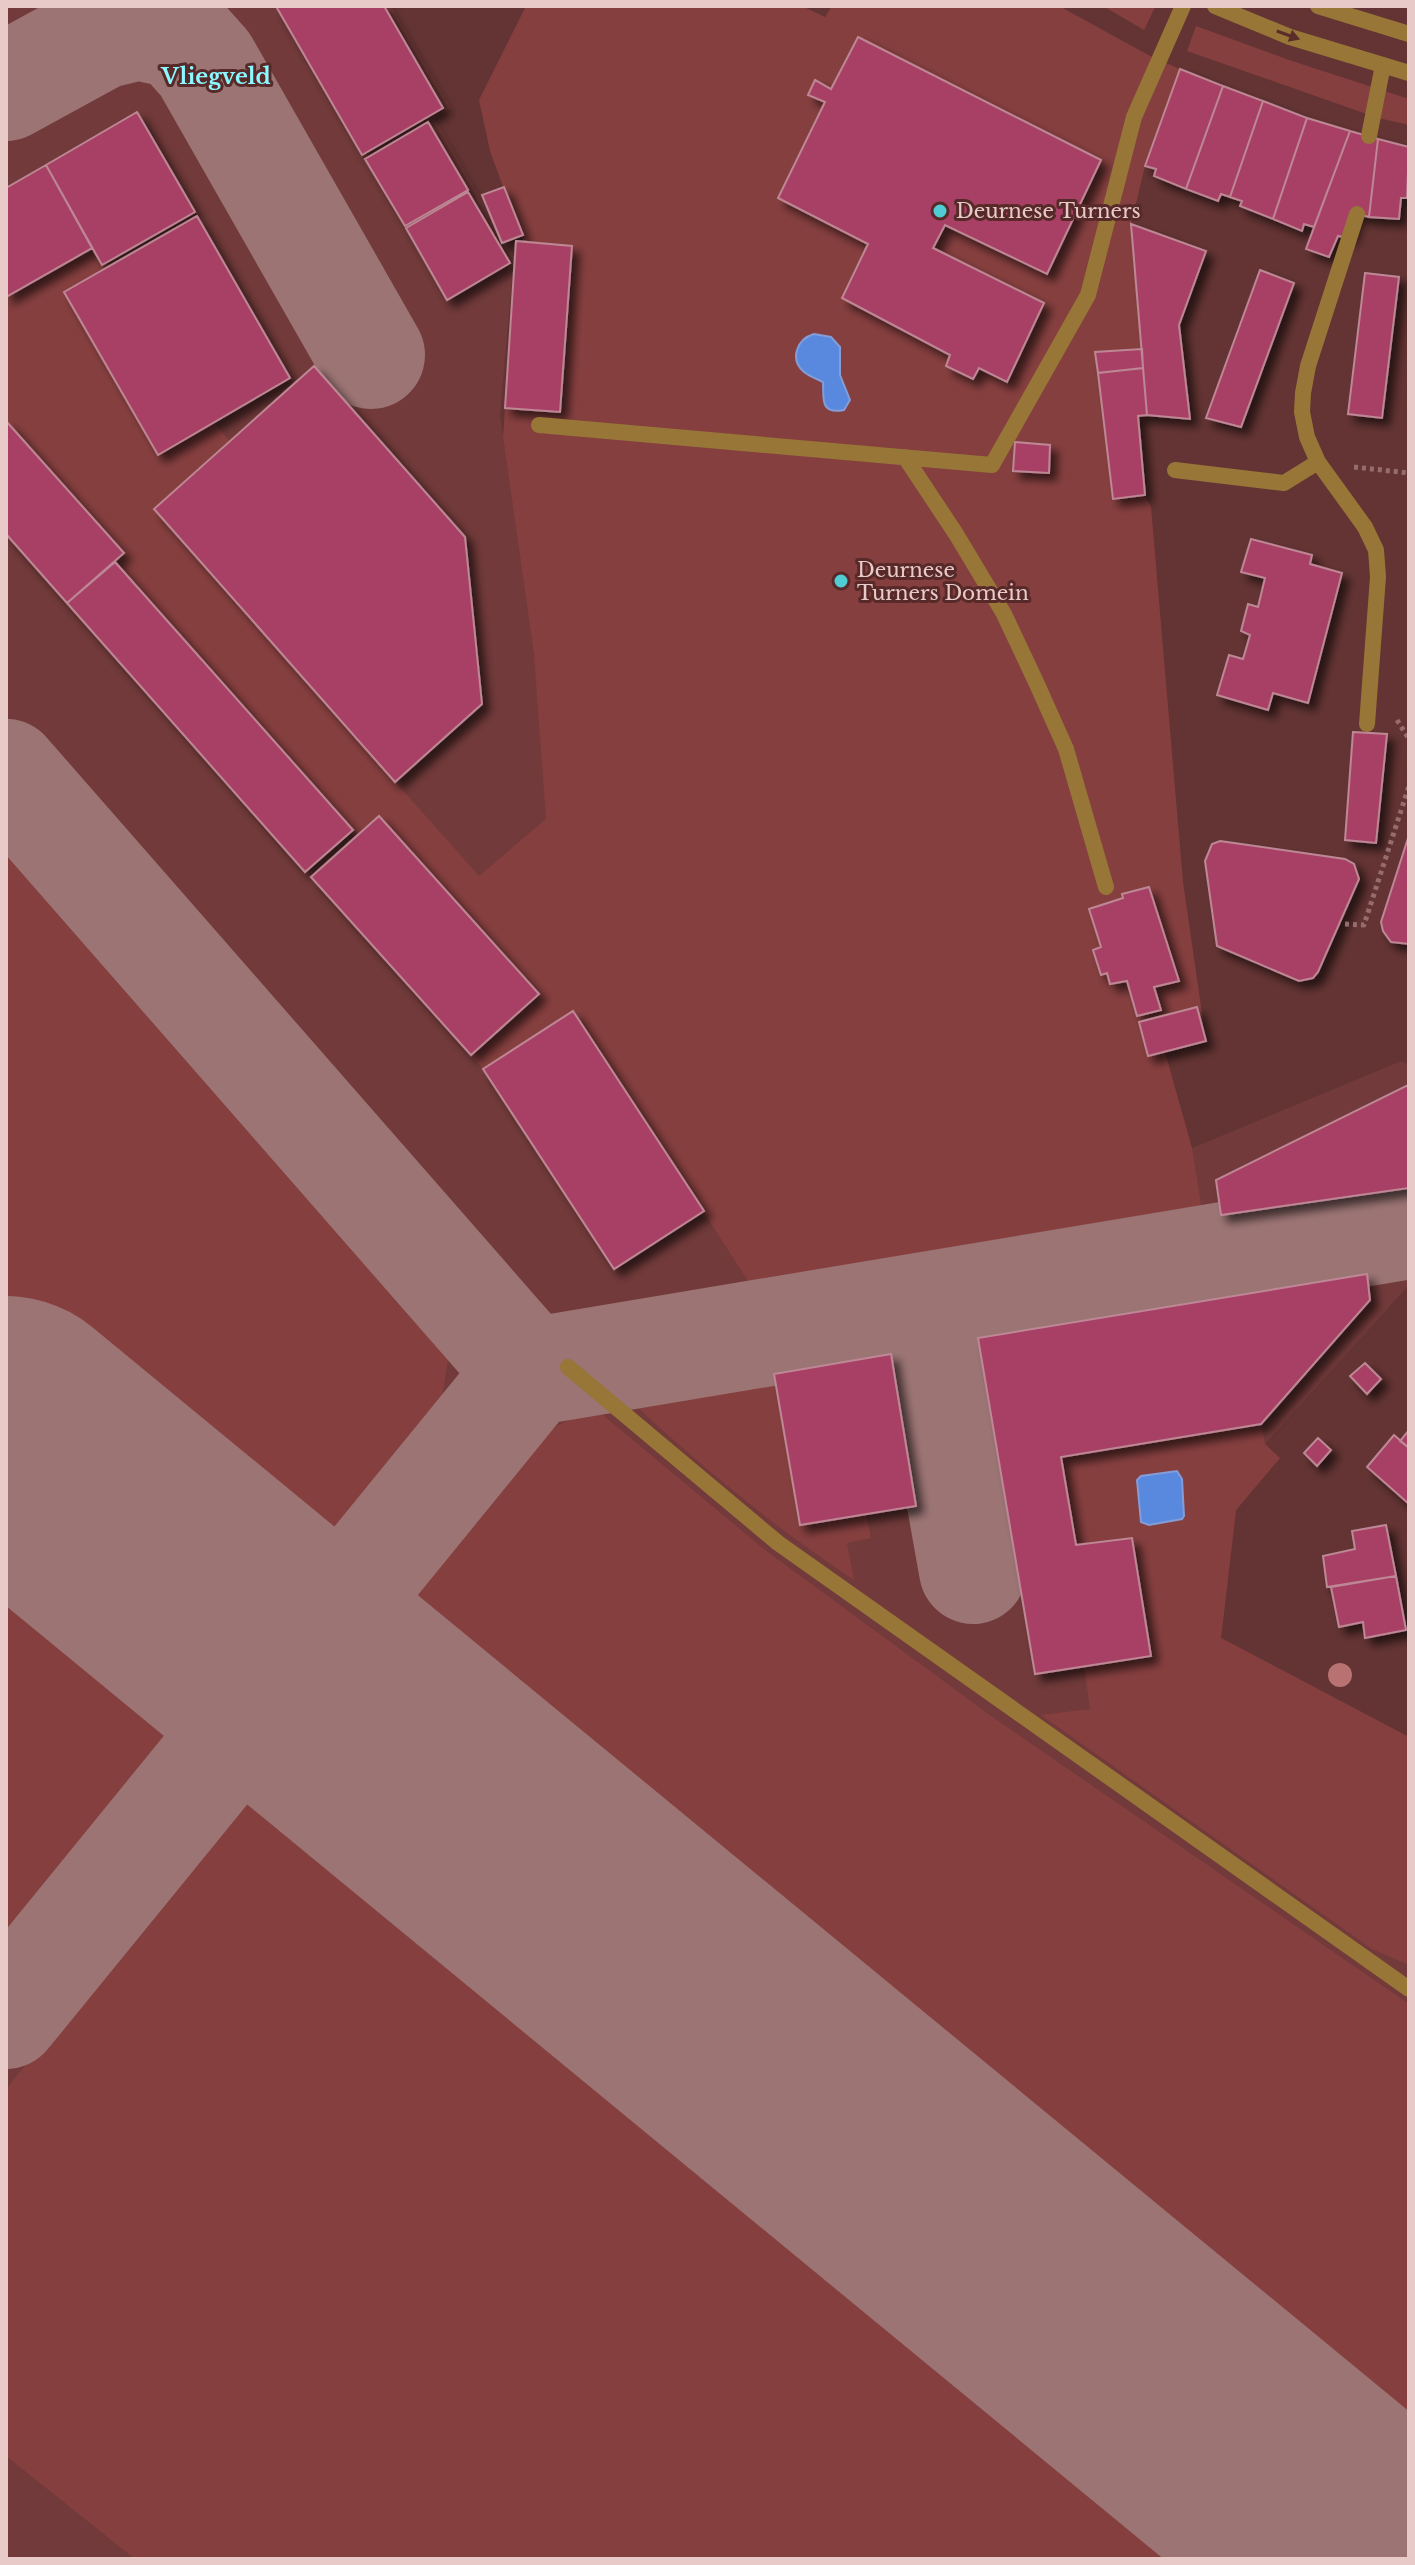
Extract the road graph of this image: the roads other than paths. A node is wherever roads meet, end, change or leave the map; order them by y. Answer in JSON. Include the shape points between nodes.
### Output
{"nodes":[{"id":1,"x":1183,"y":6,"type":"edge"},
{"id":2,"x":1215,"y":6,"type":"edge"},
{"id":3,"x":1318,"y":6,"type":"edge"},
{"id":4,"x":1409,"y":34,"type":"edge"},
{"id":5,"x":1383,"y":65,"type":"junction"},
{"id":6,"x":1409,"y":73,"type":"edge"},
{"id":7,"x":1369,"y":136,"type":"dead end"},
{"id":8,"x":1357,"y":214,"type":"dead end"},
{"id":9,"x":539,"y":425,"type":"dead end"},
{"id":10,"x":905,"y":457,"type":"junction"},
{"id":11,"x":1318,"y":462,"type":"junction"},
{"id":12,"x":1175,"y":470,"type":"dead end"},
{"id":13,"x":1367,"y":724,"type":"dead end"},
{"id":14,"x":1106,"y":887,"type":"dead end"},
{"id":15,"x":568,"y":1367,"type":"dead end"},
{"id":16,"x":1409,"y":1989,"type":"edge"}],
"edges":[{"from":1,"to":10,"type":"street","via":[[1134,117],[1088,295],[992,465]]},
{"from":2,"to":5,"type":"street","one_way":true,"via":[[1290,37]]},
{"from":3,"to":4,"type":"street"},
{"from":5,"to":6,"type":"street"},
{"from":5,"to":7,"type":"street"},
{"from":8,"to":11,"type":"street","via":[[1303,393],[1307,437]]},
{"from":9,"to":10,"type":"street"},
{"from":10,"to":14,"type":"street","via":[[1004,614],[1036,682],[1066,749]]},
{"from":11,"to":12,"type":"street","via":[[1284,483]]},
{"from":11,"to":13,"type":"street","via":[[1376,550]]},
{"from":15,"to":16,"type":"street","via":[[778,1543]]}]}
